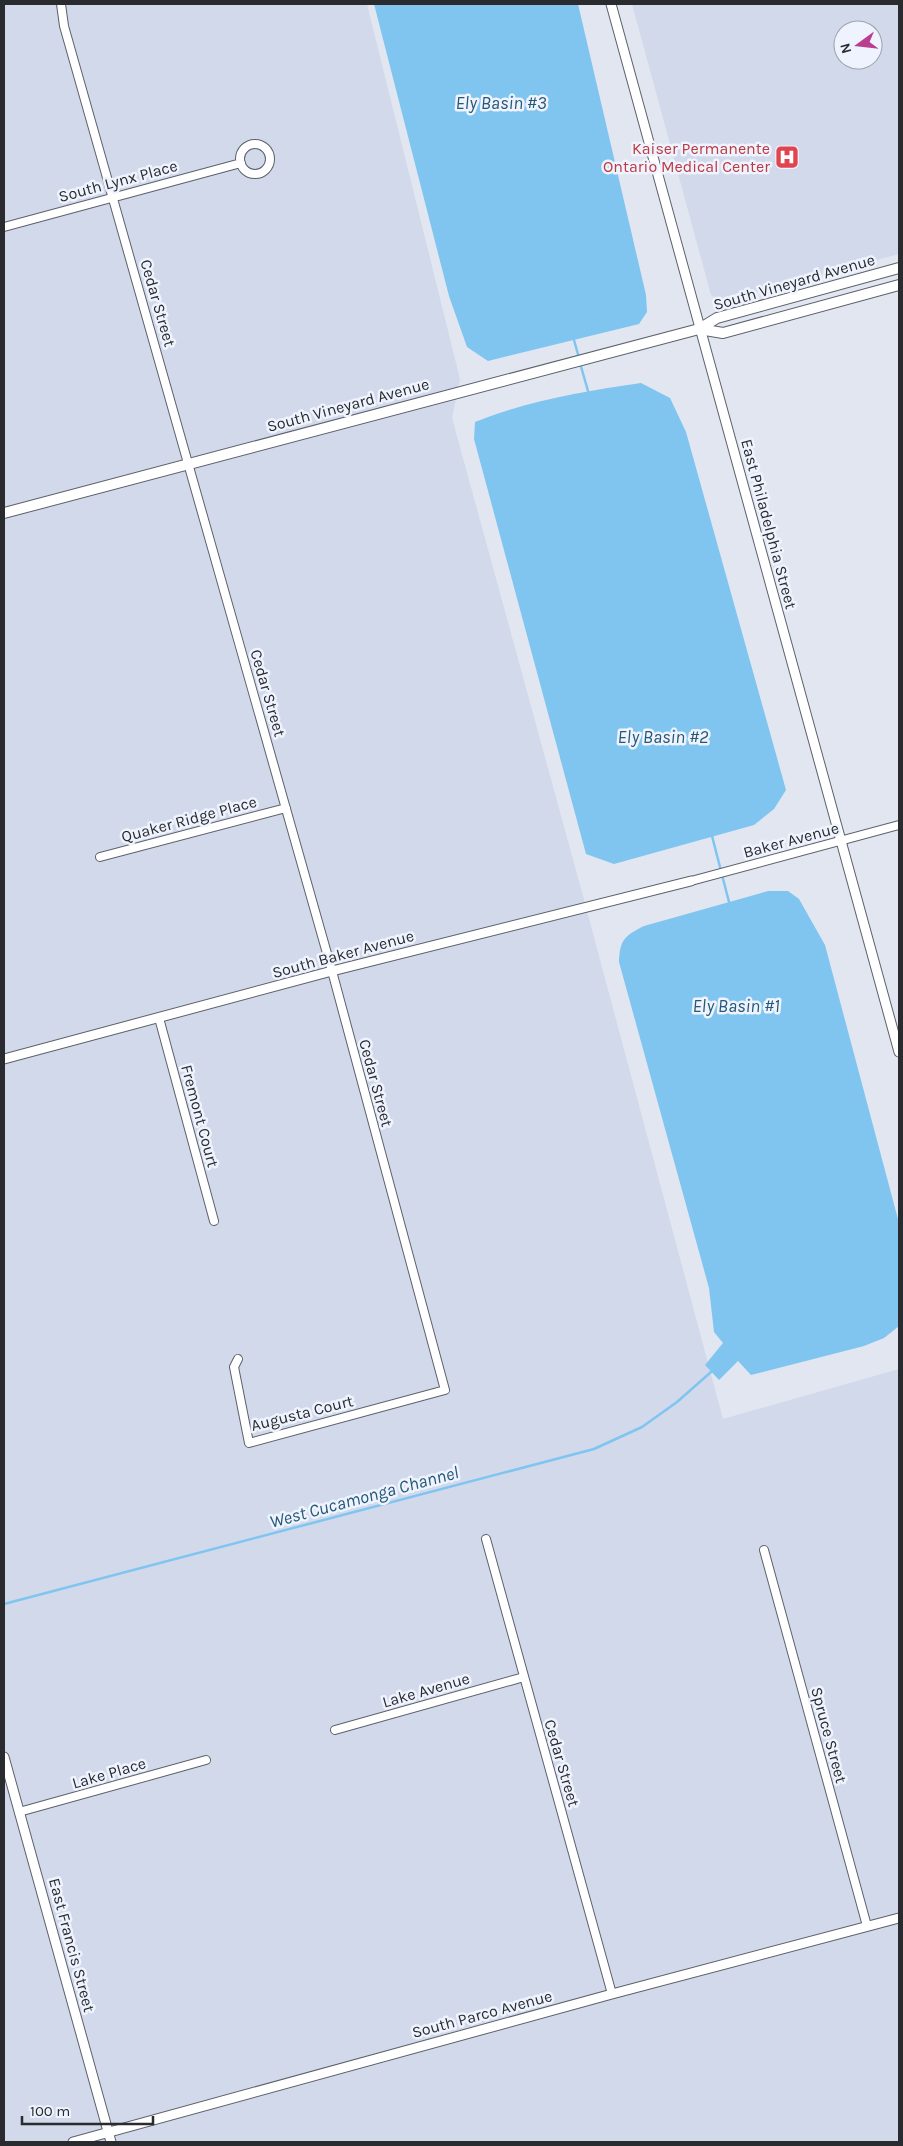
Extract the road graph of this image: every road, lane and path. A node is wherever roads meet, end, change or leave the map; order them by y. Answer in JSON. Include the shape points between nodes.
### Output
{"nodes":[{"id":1,"x":61,"y":4,"type":"edge"},
{"id":2,"x":611,"y":4,"type":"edge"},
{"id":3,"x":240,"y":163,"type":"junction"},
{"id":4,"x":113,"y":196,"type":"junction"},
{"id":5,"x":4,"y":227,"type":"edge"},
{"id":6,"x":899,"y":268,"type":"edge"},
{"id":7,"x":899,"y":285,"type":"edge"},
{"id":8,"x":699,"y":329,"type":"junction"},
{"id":9,"x":189,"y":462,"type":"junction"},
{"id":10,"x":4,"y":513,"type":"edge"},
{"id":11,"x":286,"y":808,"type":"junction"},
{"id":12,"x":899,"y":825,"type":"edge"},
{"id":13,"x":841,"y":841,"type":"junction"},
{"id":14,"x":100,"y":857,"type":"dead end"},
{"id":15,"x":690,"y":880,"type":"joint"},
{"id":16,"x":332,"y":971,"type":"junction"},
{"id":17,"x":159,"y":1018,"type":"junction"},
{"id":18,"x":899,"y":1052,"type":"edge"},
{"id":19,"x":4,"y":1059,"type":"edge"},
{"id":20,"x":214,"y":1220,"type":"dead end"},
{"id":21,"x":238,"y":1359,"type":"dead end"},
{"id":22,"x":445,"y":1390,"type":"joint"},
{"id":23,"x":486,"y":1539,"type":"dead end"},
{"id":24,"x":764,"y":1550,"type":"dead end"},
{"id":25,"x":524,"y":1677,"type":"junction"},
{"id":26,"x":335,"y":1730,"type":"dead end"},
{"id":27,"x":4,"y":1756,"type":"edge"},
{"id":28,"x":206,"y":1760,"type":"dead end"},
{"id":29,"x":19,"y":1812,"type":"junction"},
{"id":30,"x":899,"y":1918,"type":"edge"},
{"id":31,"x":867,"y":1926,"type":"junction"},
{"id":32,"x":612,"y":1994,"type":"junction"},
{"id":33,"x":109,"y":2138,"type":"edge"},
{"id":34,"x":73,"y":2142,"type":"edge"}],
"edges":[{"from":1,"to":4,"type":"street","name":"Cedar Street","via":[[64,26]]},
{"from":2,"to":8,"type":"street","name":"East Philadelphia Street"},
{"from":3,"to":3,"type":"street","via":[[248,173],[260,173],[269,166],[270,155],[261,145],[248,146],[241,153]]},
{"from":3,"to":4,"type":"street","name":"South Lynx Place"},
{"from":4,"to":5,"type":"street","name":"South Lynx Place"},
{"from":4,"to":9,"type":"street","name":"Cedar Street"},
{"from":6,"to":8,"type":"main road","name":"South Vineyard Avenue","via":[[717,318]]},
{"from":7,"to":8,"type":"main road","name":"South Vineyard Avenue","via":[[723,333]]},
{"from":8,"to":9,"type":"main road","name":"South Vineyard Avenue"},
{"from":8,"to":13,"type":"street","name":"East Philadelphia Street"},
{"from":9,"to":10,"type":"main road","name":"South Vineyard Avenue"},
{"from":9,"to":11,"type":"street","name":"Cedar Street"},
{"from":11,"to":14,"type":"street","name":"Quaker Ridge Place"},
{"from":11,"to":16,"type":"street","name":"Cedar Street"},
{"from":12,"to":13,"type":"street","name":"Baker Avenue"},
{"from":13,"to":15,"type":"street","name":"Baker Avenue"},
{"from":13,"to":18,"type":"street","name":"East Philadelphia Street"},
{"from":15,"to":16,"type":"street","name":"South Baker Avenue"},
{"from":16,"to":17,"type":"street","name":"South Baker Avenue"},
{"from":16,"to":22,"type":"street","name":"Cedar Street"},
{"from":17,"to":19,"type":"street","name":"South Baker Avenue"},
{"from":17,"to":20,"type":"street","name":"Fremont Court"},
{"from":21,"to":22,"type":"street","name":"Augusta Court","via":[[234,1367],[249,1443]]},
{"from":23,"to":25,"type":"street","name":"Cedar Street"},
{"from":24,"to":31,"type":"street","name":"Spruce Street"},
{"from":25,"to":26,"type":"street","name":"Lake Avenue"},
{"from":25,"to":32,"type":"street","name":"Cedar Street"},
{"from":27,"to":29,"type":"street","name":"East Francis Street"},
{"from":28,"to":29,"type":"street","name":"Lake Place"},
{"from":29,"to":33,"type":"street","name":"East Francis Street"},
{"from":30,"to":31,"type":"street","name":"South Parco Avenue"},
{"from":31,"to":32,"type":"street","name":"South Parco Avenue"},
{"from":32,"to":33,"type":"street","name":"South Parco Avenue"},
{"from":33,"to":34,"type":"street","name":"South Parco Avenue"}]}
